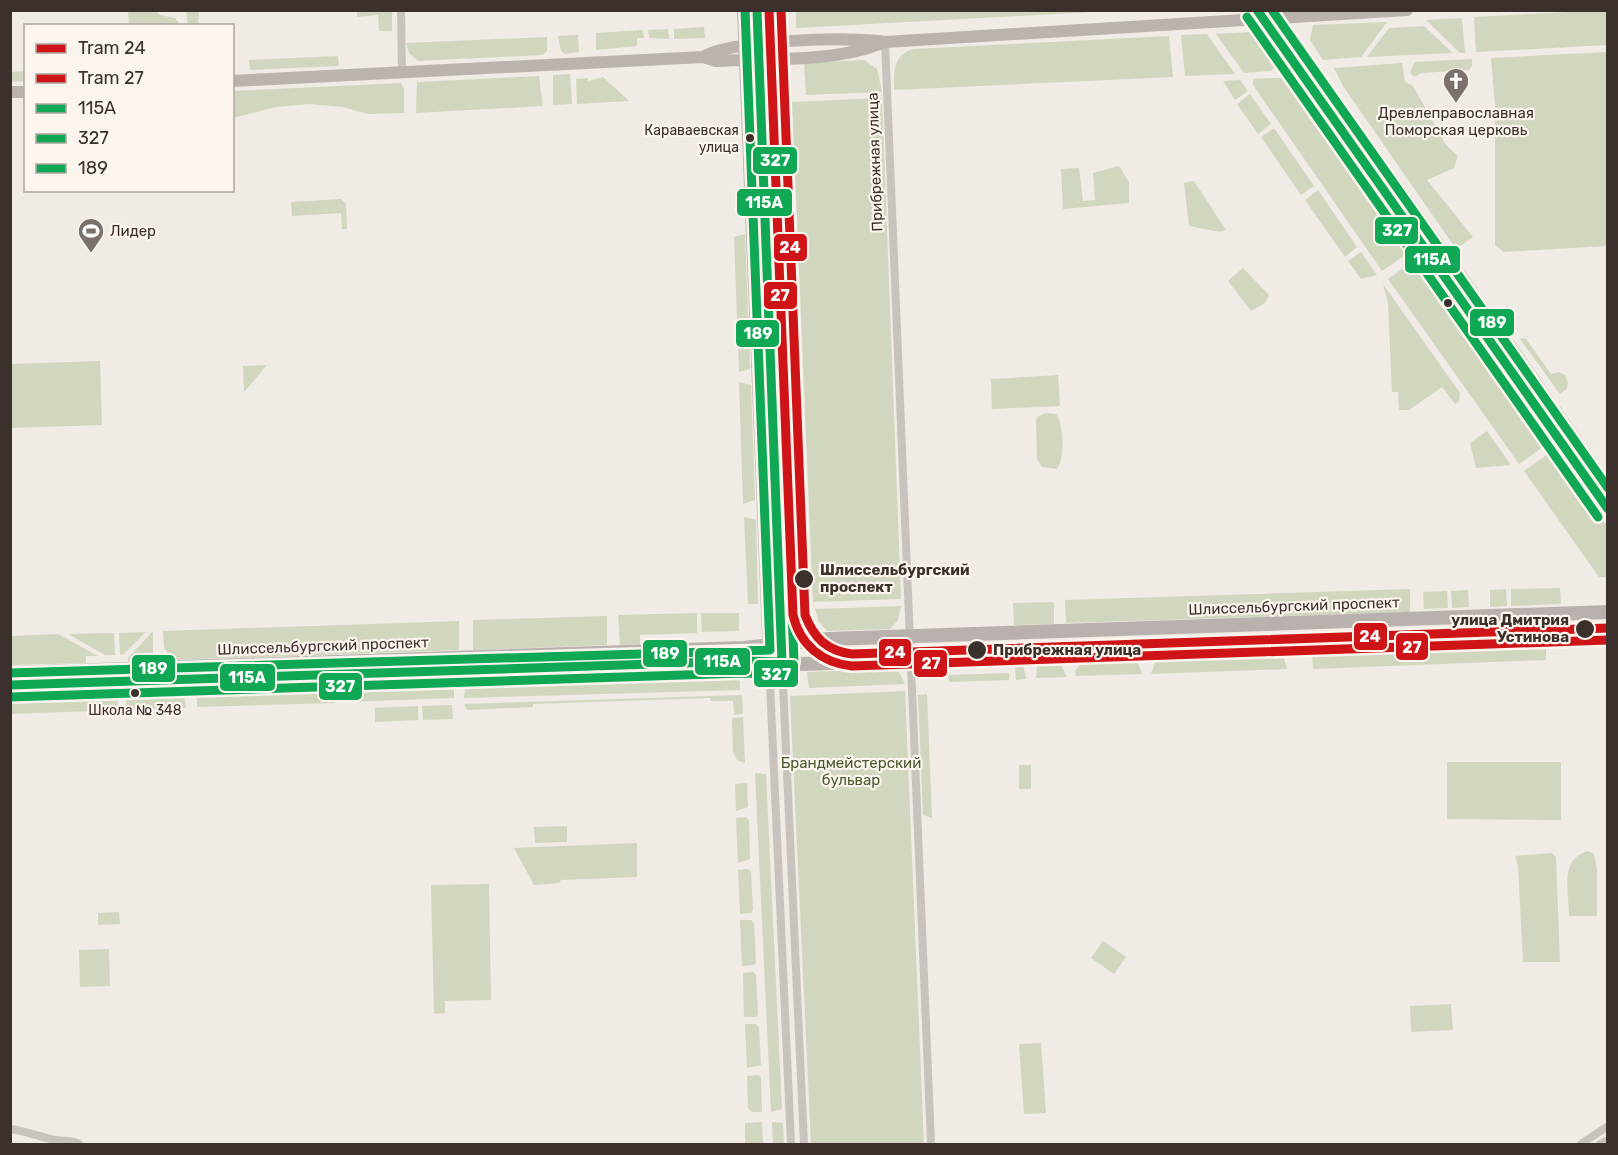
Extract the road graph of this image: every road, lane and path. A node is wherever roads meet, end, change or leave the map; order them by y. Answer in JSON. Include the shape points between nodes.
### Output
{"nodes":[{"id":1,"x":401,"y":10,"type":"edge"},
{"id":2,"x":743,"y":10,"type":"edge"},
{"id":3,"x":758,"y":10,"type":"edge"},
{"id":4,"x":1407,"y":10,"type":"edge"},
{"id":5,"x":1260,"y":15,"type":"edge"},
{"id":6,"x":885,"y":42,"type":"junction"},
{"id":7,"x":759,"y":45,"type":"junction"},
{"id":8,"x":744,"y":47,"type":"junction"},
{"id":9,"x":702,"y":57,"type":"junction"},
{"id":10,"x":759,"y":59,"type":"junction"},
{"id":11,"x":744,"y":60,"type":"junction"},
{"id":12,"x":402,"y":73,"type":"junction"},
{"id":13,"x":234,"y":81,"type":"edge"},
{"id":14,"x":1608,"y":510,"type":"edge"},
{"id":15,"x":1608,"y":612,"type":"edge"},
{"id":16,"x":1608,"y":636,"type":"edge"},
{"id":17,"x":908,"y":637,"type":"junction"},
{"id":18,"x":774,"y":644,"type":"junction"},
{"id":19,"x":909,"y":660,"type":"junction"},
{"id":20,"x":775,"y":662,"type":"junction"},
{"id":21,"x":10,"y":673,"type":"edge"},
{"id":22,"x":10,"y":685,"type":"edge"},
{"id":23,"x":1608,"y":1126,"type":"edge"},
{"id":24,"x":10,"y":1129,"type":"edge"},
{"id":25,"x":1608,"y":1140,"type":"edge"},
{"id":26,"x":57,"y":1142,"type":"edge"},
{"id":27,"x":79,"y":1144,"type":"edge"},
{"id":28,"x":791,"y":1144,"type":"edge"},
{"id":29,"x":804,"y":1144,"type":"edge"},
{"id":30,"x":931,"y":1144,"type":"edge"},
{"id":31,"x":1581,"y":1144,"type":"edge"},
{"id":32,"x":1600,"y":1144,"type":"edge"}],
"edges":[{"from":1,"to":12,"type":"street"},
{"from":2,"to":8,"type":"street"},
{"from":3,"to":7,"type":"street"},
{"from":4,"to":5,"type":"street"},
{"from":5,"to":6,"type":"street"},
{"from":5,"to":14,"type":"street"},
{"from":6,"to":7,"type":"street","via":[[861,38]]},
{"from":6,"to":10,"type":"street","via":[[861,53]]},
{"from":6,"to":17,"type":"street","name":"Прибрежная улица"},
{"from":7,"to":8,"type":"street"},
{"from":7,"to":10,"type":"street"},
{"from":8,"to":9,"type":"street","via":[[715,50]]},
{"from":8,"to":11,"type":"street"},
{"from":9,"to":11,"type":"street"},
{"from":9,"to":12,"type":"street"},
{"from":10,"to":11,"type":"street"},
{"from":10,"to":18,"type":"street"},
{"from":11,"to":18,"type":"street"},
{"from":12,"to":13,"type":"street"},
{"from":15,"to":17,"type":"main road","name":"Шлиссельбургский проспект"},
{"from":16,"to":19,"type":"main road","name":"Шлиссельбургский проспект"},
{"from":17,"to":18,"type":"main road","name":"Шлиссельбургский проспект"},
{"from":17,"to":19,"type":"street","name":"Прибрежная улица"},
{"from":18,"to":20,"type":"street"},
{"from":18,"to":21,"type":"main road","name":"Шлиссельбургский проспект"},
{"from":19,"to":20,"type":"main road","name":"Шлиссельбургский проспект"},
{"from":19,"to":30,"type":"street","name":"Прибрежная улица"},
{"from":20,"to":22,"type":"main road","name":"Шлиссельбургский проспект"},
{"from":20,"to":28,"type":"street"},
{"from":20,"to":29,"type":"street"},
{"from":23,"to":31,"type":"street"},
{"from":24,"to":26,"type":"street","via":[[33,1132]]},
{"from":25,"to":32,"type":"street"},
{"from":26,"to":27,"type":"street","via":[[69,1139]]}]}
